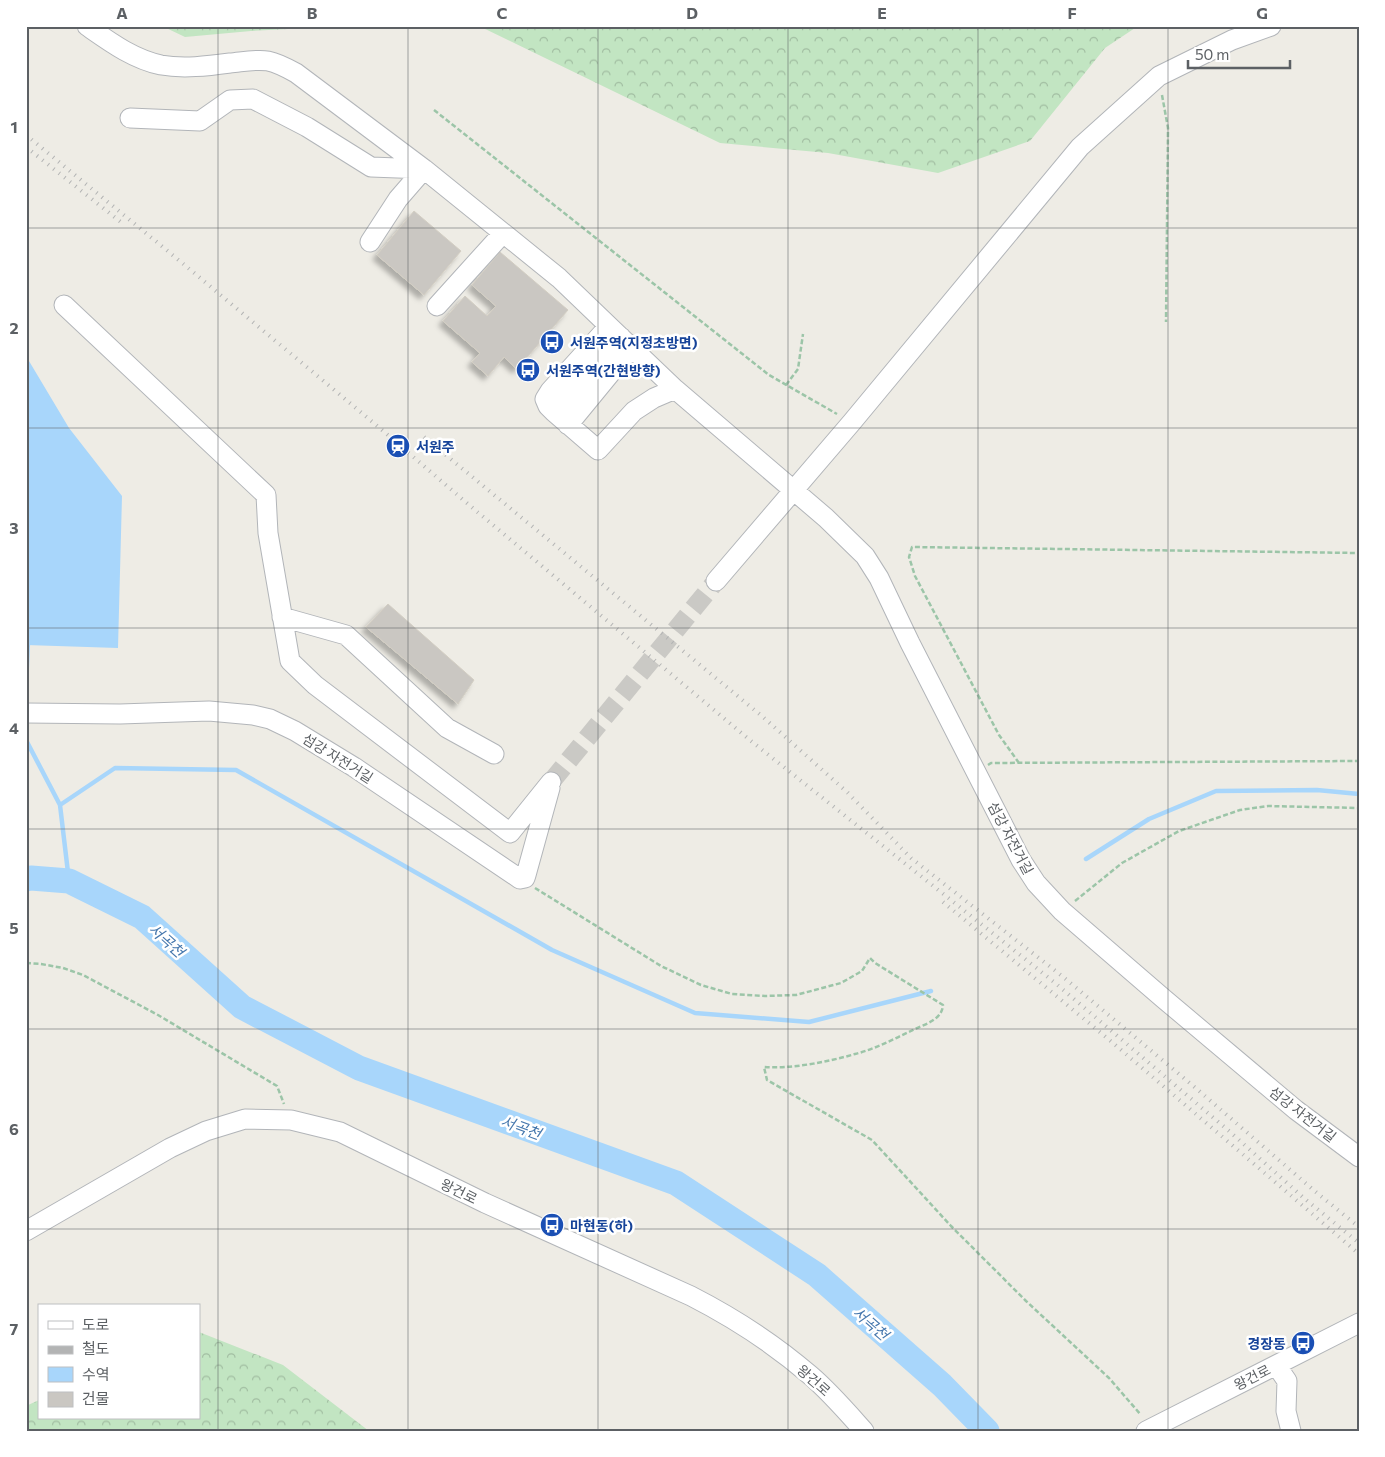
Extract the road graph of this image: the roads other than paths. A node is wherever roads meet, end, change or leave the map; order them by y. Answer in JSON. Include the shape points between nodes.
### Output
{"nodes":[{"id":1,"x":87,"y":26,"type":"edge"},
{"id":2,"x":1271,"y":26,"type":"edge"},
{"id":3,"x":130,"y":118,"type":"dead end"},
{"id":4,"x":424,"y":169,"type":"junction"},
{"id":5,"x":503,"y":233,"type":"junction"},
{"id":6,"x":370,"y":242,"type":"dead end"},
{"id":7,"x":64,"y":305,"type":"dead end"},
{"id":8,"x":437,"y":306,"type":"dead end"},
{"id":9,"x":621,"y":337,"type":"junction"},
{"id":10,"x":675,"y":389,"type":"junction"},
{"id":11,"x":568,"y":425,"type":"junction"},
{"id":12,"x":793,"y":490,"type":"junction"},
{"id":13,"x":716,"y":581,"type":"tunnel mouth"},
{"id":14,"x":282,"y":617,"type":"junction"},
{"id":15,"x":26,"y":713,"type":"edge"},
{"id":16,"x":494,"y":754,"type":"dead end"},
{"id":17,"x":1359,"y":1157,"type":"edge"},
{"id":18,"x":26,"y":1231,"type":"edge"},
{"id":19,"x":1359,"y":1323,"type":"edge"},
{"id":20,"x":1276,"y":1365,"type":"junction"},
{"id":21,"x":1148,"y":1429,"type":"edge"},
{"id":22,"x":864,"y":1431,"type":"edge"},
{"id":23,"x":1291,"y":1431,"type":"edge"}],
"edges":[{"from":1,"to":4,"type":"street","name":"섬강 자전거길","via":[[117,47],[162,65],[206,66],[266,61],[282,65]]},
{"from":2,"to":12,"type":"street","via":[[1232,40],[1159,76],[1080,147]]},
{"from":3,"to":4,"type":"street","via":[[200,121],[230,100],[253,99],[371,167]]},
{"from":4,"to":5,"type":"street","name":"섬강 자전거길"},
{"from":4,"to":6,"type":"street","via":[[398,199]]},
{"from":5,"to":8,"type":"street"},
{"from":5,"to":9,"type":"street","name":"섬강 자전거길","via":[[559,278]]},
{"from":7,"to":14,"type":"street","via":[[266,495],[268,532]]},
{"from":9,"to":10,"type":"street","name":"섬강 자전거길"},
{"from":9,"to":11,"type":"street"},
{"from":9,"to":11,"type":"street","via":[[554,412]]},
{"from":10,"to":11,"type":"street","via":[[634,411],[598,450]]},
{"from":10,"to":12,"type":"street","name":"섬강 자전거길"},
{"from":12,"to":13,"type":"street"},
{"from":12,"to":17,"type":"street","name":"섬강 자전거길","via":[[856,546],[873,567],[1021,860],[1036,883],[1062,911],[1164,999],[1296,1110]]},
{"from":14,"to":15,"type":"street","name":"섬강 자전거길","via":[[290,661],[315,685],[510,833],[551,782],[525,878],[520,879],[354,767],[270,718],[209,711]]},
{"from":14,"to":16,"type":"street","via":[[346,635],[447,728]]},
{"from":18,"to":22,"type":"street","name":"왕건로","via":[[170,1148],[206,1131],[245,1119],[291,1120],[340,1132],[485,1203],[716,1308],[753,1331],[809,1375]]},
{"from":19,"to":20,"type":"street","name":"왕건로"},
{"from":20,"to":21,"type":"street","name":"왕건로"},
{"from":20,"to":23,"type":"street","via":[[1287,1382],[1286,1412]]}]}
